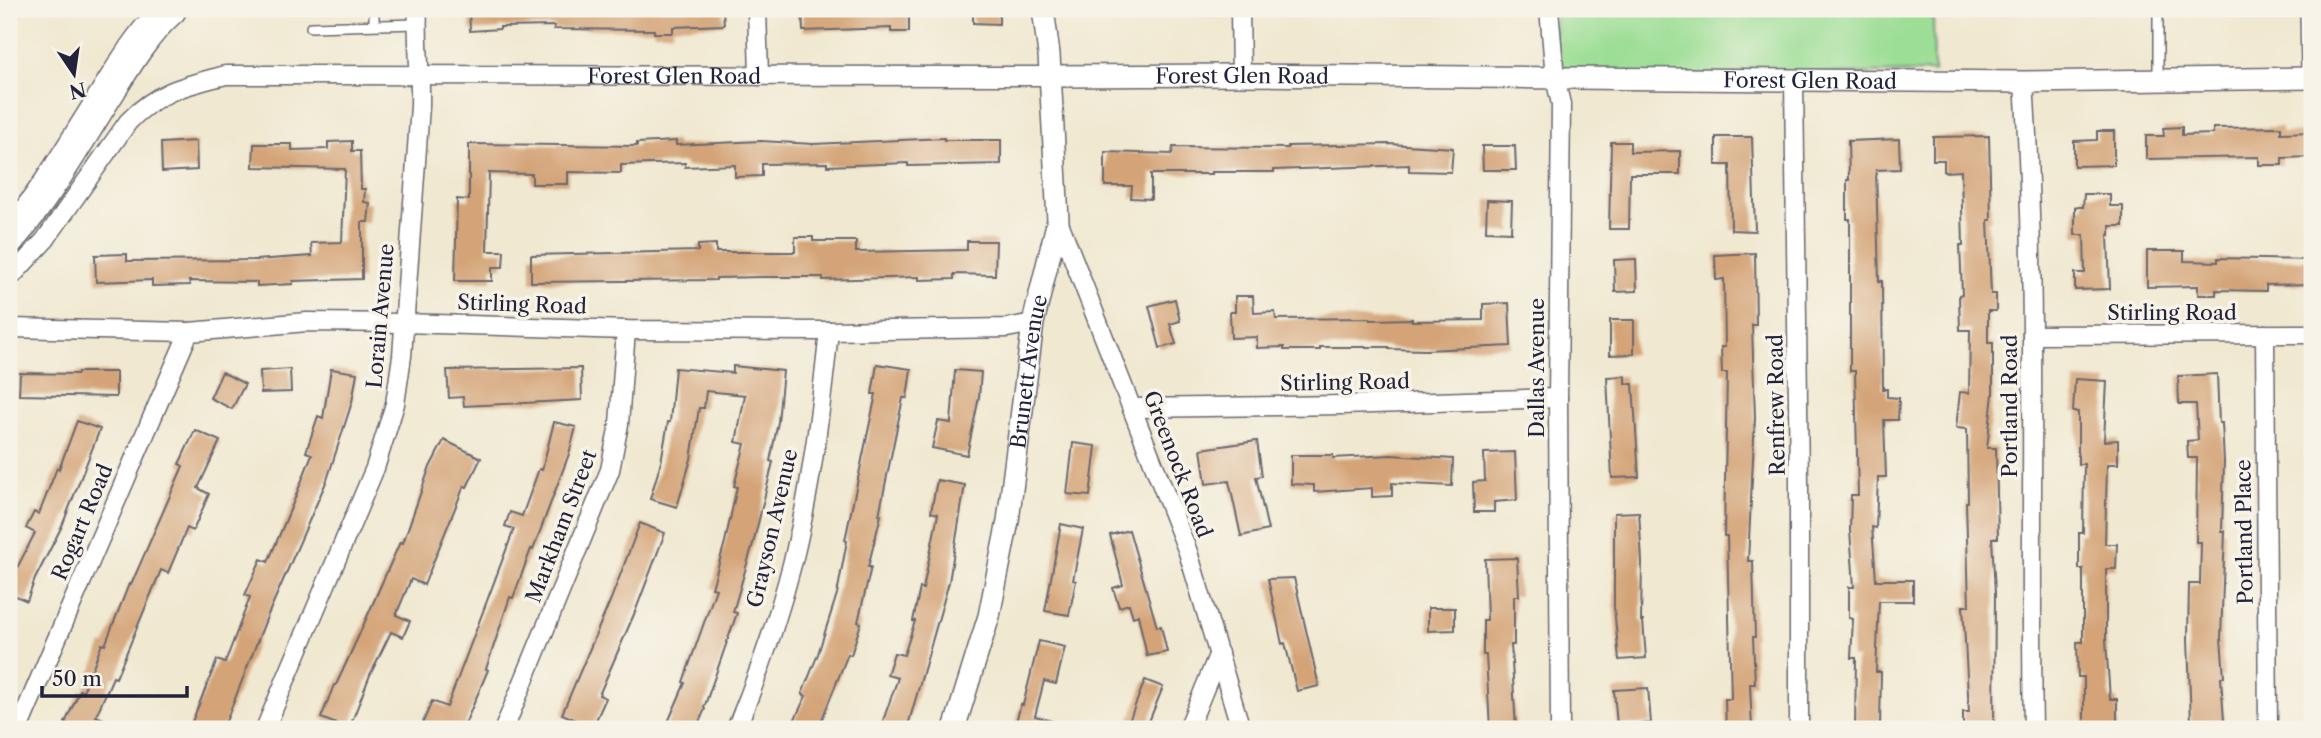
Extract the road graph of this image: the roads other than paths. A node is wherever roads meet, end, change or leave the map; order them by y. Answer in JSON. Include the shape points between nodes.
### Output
{"nodes":[{"id":1,"x":170,"y":9,"type":"edge"},
{"id":2,"x":374,"y":9,"type":"edge"},
{"id":3,"x":757,"y":9,"type":"edge"},
{"id":4,"x":1043,"y":9,"type":"edge"},
{"id":5,"x":1240,"y":9,"type":"edge"},
{"id":6,"x":1549,"y":9,"type":"edge"},
{"id":7,"x":2158,"y":9,"type":"edge"},
{"id":8,"x":2305,"y":9,"type":"edge"},
{"id":9,"x":418,"y":16,"type":"edge"},
{"id":10,"x":374,"y":25,"type":"junction"},
{"id":11,"x":311,"y":27,"type":"dead end"},
{"id":12,"x":1241,"y":75,"type":"junction"},
{"id":13,"x":421,"y":76,"type":"junction"},
{"id":14,"x":758,"y":76,"type":"junction"},
{"id":15,"x":1050,"y":76,"type":"junction"},
{"id":16,"x":1555,"y":78,"type":"junction"},
{"id":17,"x":2309,"y":78,"type":"edge"},
{"id":18,"x":1794,"y":81,"type":"junction"},
{"id":19,"x":2158,"y":81,"type":"junction"},
{"id":20,"x":2025,"y":82,"type":"junction"},
{"id":21,"x":1058,"y":220,"type":"junction"},
{"id":22,"x":9,"y":238,"type":"edge"},
{"id":23,"x":9,"y":279,"type":"edge"},
{"id":24,"x":403,"y":323,"type":"junction"},
{"id":25,"x":1033,"y":323,"type":"junction"},
{"id":26,"x":9,"y":328,"type":"edge"},
{"id":27,"x":626,"y":330,"type":"junction"},
{"id":28,"x":829,"y":331,"type":"junction"},
{"id":29,"x":189,"y":332,"type":"junction"},
{"id":30,"x":2265,"y":334,"type":"junction"},
{"id":31,"x":2312,"y":334,"type":"edge"},
{"id":32,"x":2032,"y":335,"type":"junction"},
{"id":33,"x":1558,"y":398,"type":"junction"},
{"id":34,"x":1133,"y":408,"type":"junction"},
{"id":35,"x":1219,"y":653,"type":"junction"},
{"id":36,"x":18,"y":729,"type":"edge"},
{"id":37,"x":265,"y":729,"type":"edge"},
{"id":38,"x":504,"y":729,"type":"edge"},
{"id":39,"x":736,"y":729,"type":"edge"},
{"id":40,"x":954,"y":729,"type":"edge"},
{"id":41,"x":1188,"y":729,"type":"edge"},
{"id":42,"x":1241,"y":729,"type":"edge"},
{"id":43,"x":1560,"y":729,"type":"edge"},
{"id":44,"x":1800,"y":729,"type":"edge"},
{"id":45,"x":2033,"y":729,"type":"edge"},
{"id":46,"x":2268,"y":729,"type":"edge"}],
"edges":[{"from":1,"to":22,"type":"highway","via":[[135,48],[53,180]]},
{"from":2,"to":10,"type":"lane"},
{"from":3,"to":14,"type":"street"},
{"from":4,"to":15,"type":"street","name":"Brunett Avenue"},
{"from":5,"to":12,"type":"street"},
{"from":6,"to":16,"type":"street","name":"Dallas Avenue"},
{"from":7,"to":19,"type":"lane"},
{"from":8,"to":17,"type":"lane"},
{"from":9,"to":10,"type":"lane"},
{"from":9,"to":13,"type":"street","name":"Lorain Avenue"},
{"from":10,"to":11,"type":"lane"},
{"from":12,"to":15,"type":"street","name":"Forest Glen Road"},
{"from":12,"to":16,"type":"street","name":"Forest Glen Road"},
{"from":13,"to":14,"type":"street","name":"Forest Glen Road"},
{"from":13,"to":23,"type":"street","name":"Forest Glen Road","via":[[226,75],[173,89],[142,107],[128,122],[45,240]]},
{"from":13,"to":24,"type":"street","name":"Lorain Avenue"},
{"from":14,"to":15,"type":"street","name":"Forest Glen Road"},
{"from":15,"to":21,"type":"street","name":"Brunett Avenue"},
{"from":16,"to":18,"type":"street","name":"Forest Glen Road"},
{"from":16,"to":33,"type":"street","name":"Dallas Avenue","via":[[1560,104]]},
{"from":17,"to":19,"type":"street","name":"Forest Glen Road"},
{"from":18,"to":20,"type":"street","name":"Forest Glen Road"},
{"from":18,"to":44,"type":"street","name":"Renfrew Road"},
{"from":19,"to":20,"type":"street","name":"Forest Glen Road"},
{"from":20,"to":32,"type":"street","name":"Portland Road"},
{"from":21,"to":25,"type":"street","name":"Brunett Avenue"},
{"from":21,"to":34,"type":"street","name":"Greenock Road"},
{"from":24,"to":27,"type":"street","name":"Stirling Road"},
{"from":24,"to":29,"type":"street","name":"Stirling Road","via":[[307,322]]},
{"from":24,"to":37,"type":"street","name":"Lorain Avenue","via":[[395,404],[375,468]]},
{"from":25,"to":28,"type":"street","name":"Stirling Road","via":[[1007,328]]},
{"from":25,"to":40,"type":"street","name":"Brunett Avenue","via":[[1008,521],[989,616]]},
{"from":26,"to":29,"type":"street","name":"Stirling Road"},
{"from":27,"to":28,"type":"street","name":"Stirling Road"},
{"from":27,"to":38,"type":"street","name":"Markham Street","via":[[619,424],[610,470]]},
{"from":28,"to":39,"type":"street","name":"Grayson Avenue","via":[[794,557]]},
{"from":29,"to":36,"type":"street","name":"Rogart Road"},
{"from":30,"to":31,"type":"street","name":"Stirling Road"},
{"from":30,"to":32,"type":"street","name":"Stirling Road"},
{"from":30,"to":46,"type":"street","name":"Portland Place"},
{"from":32,"to":45,"type":"street","name":"Portland Road"},
{"from":33,"to":34,"type":"street","name":"Stirling Road"},
{"from":33,"to":43,"type":"street","name":"Dallas Avenue"},
{"from":34,"to":35,"type":"street","name":"Greenock Road","via":[[1188,552]]},
{"from":35,"to":41,"type":"street"},
{"from":35,"to":42,"type":"street","name":"Greenock Road"}]}
